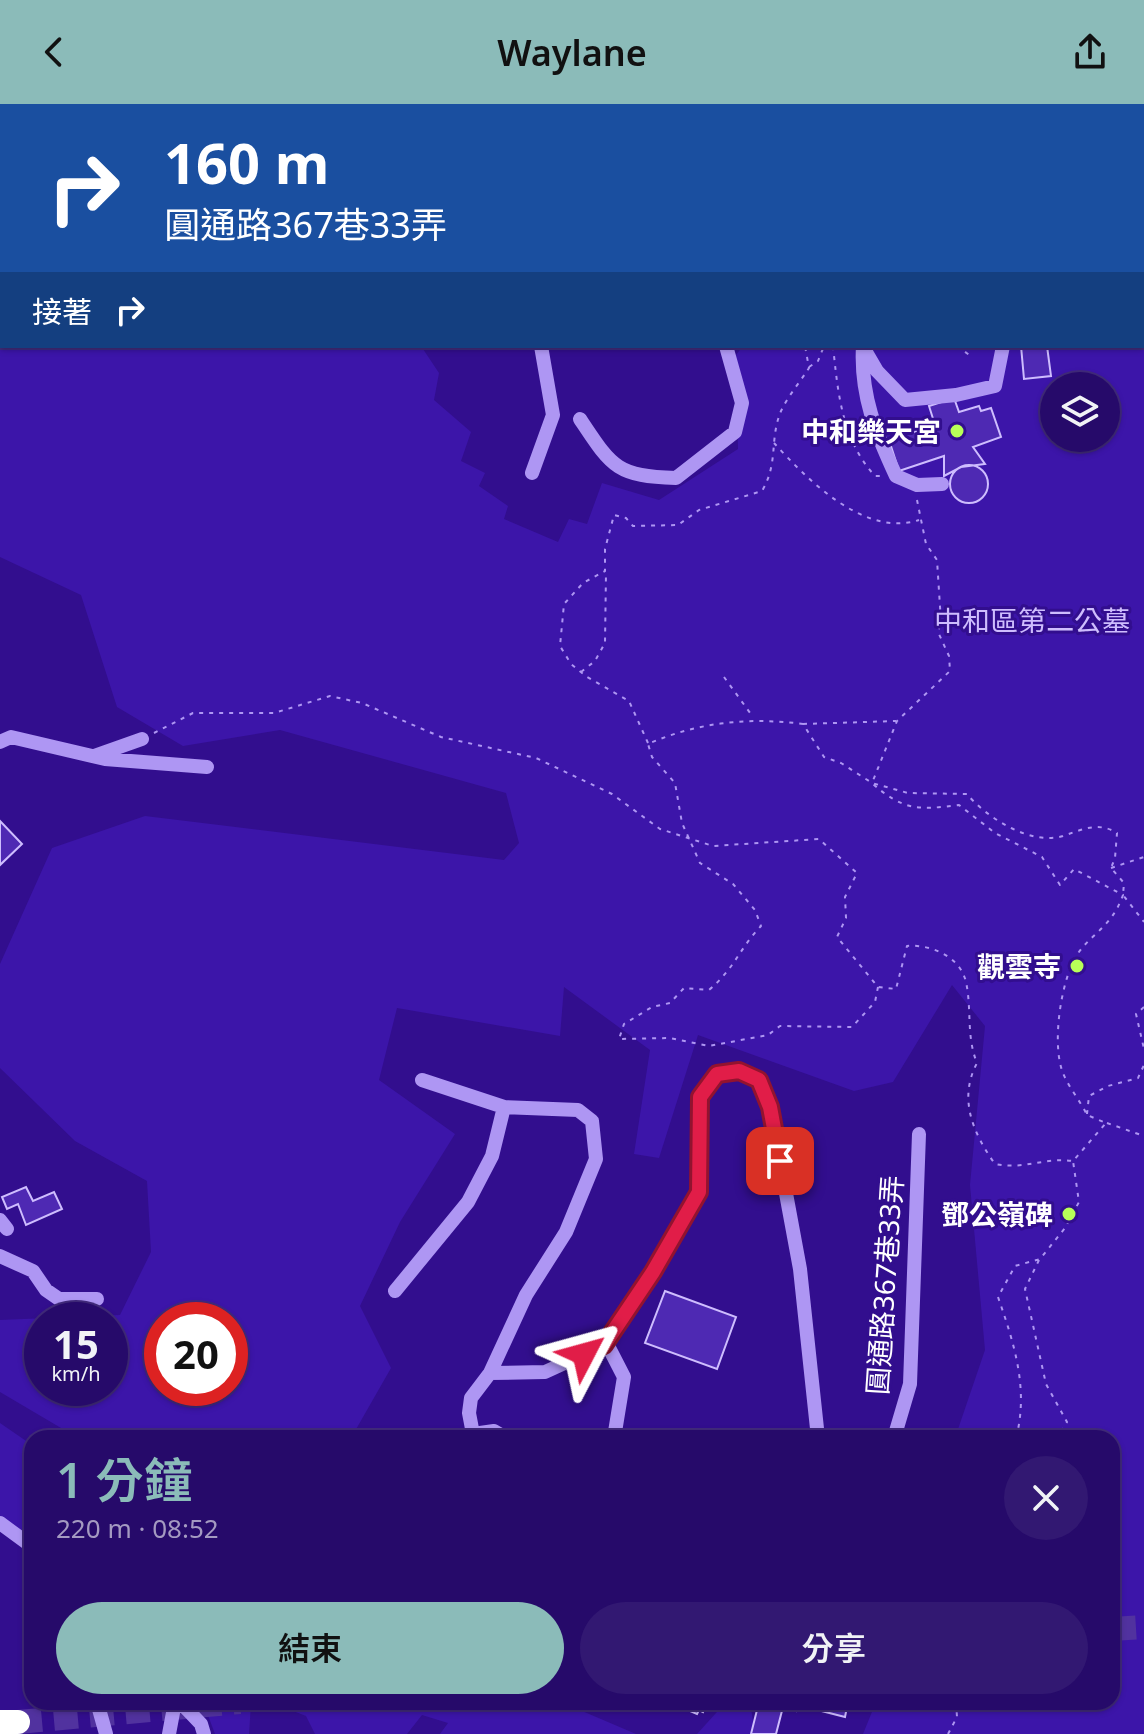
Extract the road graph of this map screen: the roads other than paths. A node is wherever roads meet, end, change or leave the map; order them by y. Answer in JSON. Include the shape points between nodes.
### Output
{"nodes":[{"id":1,"x":541,"y":348,"type":"edge"},
{"id":2,"x":727,"y":348,"type":"edge"},
{"id":3,"x":863,"y":348,"type":"edge"},
{"id":4,"x":864,"y":348,"type":"edge"},
{"id":5,"x":1003,"y":348,"type":"edge"},
{"id":6,"x":580,"y":419,"type":"dead end"},
{"id":7,"x":532,"y":473,"type":"dead end"},
{"id":8,"x":942,"y":484,"type":"dead end"},
{"id":9,"x":142,"y":739,"type":"road end"},
{"id":10,"x":0,"y":742,"type":"edge"},
{"id":11,"x":99,"y":758,"type":"junction"},
{"id":12,"x":207,"y":767,"type":"dead end"},
{"id":13,"x":422,"y":1080,"type":"dead end"},
{"id":14,"x":504,"y":1107,"type":"junction"},
{"id":15,"x":919,"y":1134,"type":"dead end"},
{"id":16,"x":0,"y":1256,"type":"edge"},
{"id":17,"x":395,"y":1291,"type":"dead end"},
{"id":18,"x":97,"y":1299,"type":"dead end"},
{"id":19,"x":606,"y":1342,"type":"junction"},
{"id":20,"x":490,"y":1373,"type":"junction"},
{"id":21,"x":470,"y":1430,"type":"edge"},
{"id":22,"x":615,"y":1430,"type":"edge"},
{"id":23,"x":817,"y":1430,"type":"edge"},
{"id":24,"x":896,"y":1430,"type":"edge"},
{"id":25,"x":0,"y":1523,"type":"edge"},
{"id":26,"x":24,"y":1541,"type":"edge"},
{"id":27,"x":99,"y":1710,"type":"edge"},
{"id":28,"x":176,"y":1710,"type":"edge"},
{"id":29,"x":185,"y":1710,"type":"edge"},
{"id":30,"x":203,"y":1729,"type":"edge"},
{"id":31,"x":106,"y":1734,"type":"edge"},
{"id":32,"x":169,"y":1734,"type":"edge"},
{"id":33,"x":214,"y":1734,"type":"edge"}],
"edges":[{"from":1,"to":7,"type":"street","via":[[553,415]]},
{"from":2,"to":6,"type":"street","via":[[742,403],[735,432],[676,478],[629,473],[609,462]]},
{"from":3,"to":8,"type":"street","via":[[870,418],[896,476],[917,485]]},
{"from":4,"to":5,"type":"street","via":[[905,400],[995,386]]},
{"from":9,"to":11,"type":"street"},
{"from":10,"to":11,"type":"street","via":[[11,737]]},
{"from":11,"to":12,"type":"street"},
{"from":13,"to":14,"type":"street"},
{"from":14,"to":17,"type":"street","via":[[492,1156],[468,1202]]},
{"from":14,"to":20,"type":"street","via":[[578,1110],[592,1121],[596,1159],[566,1232],[526,1295]]},
{"from":15,"to":24,"type":"street","name":"圓通路367巷33弄","via":[[910,1384]]},
{"from":16,"to":18,"type":"street","via":[[33,1271],[59,1299]]},
{"from":19,"to":20,"type":"street","via":[[545,1372]]},
{"from":19,"to":22,"type":"street","via":[[624,1377]]},
{"from":19,"to":23,"type":"street","via":[[699,1192],[700,1097],[717,1074],[739,1071],[759,1080],[770,1107],[800,1269]]},
{"from":20,"to":21,"type":"street","via":[[471,1398]]},
{"from":25,"to":26,"type":"street"},
{"from":27,"to":31,"type":"street"},
{"from":28,"to":32,"type":"street"},
{"from":29,"to":30,"type":"street"},
{"from":30,"to":33,"type":"street"}]}
